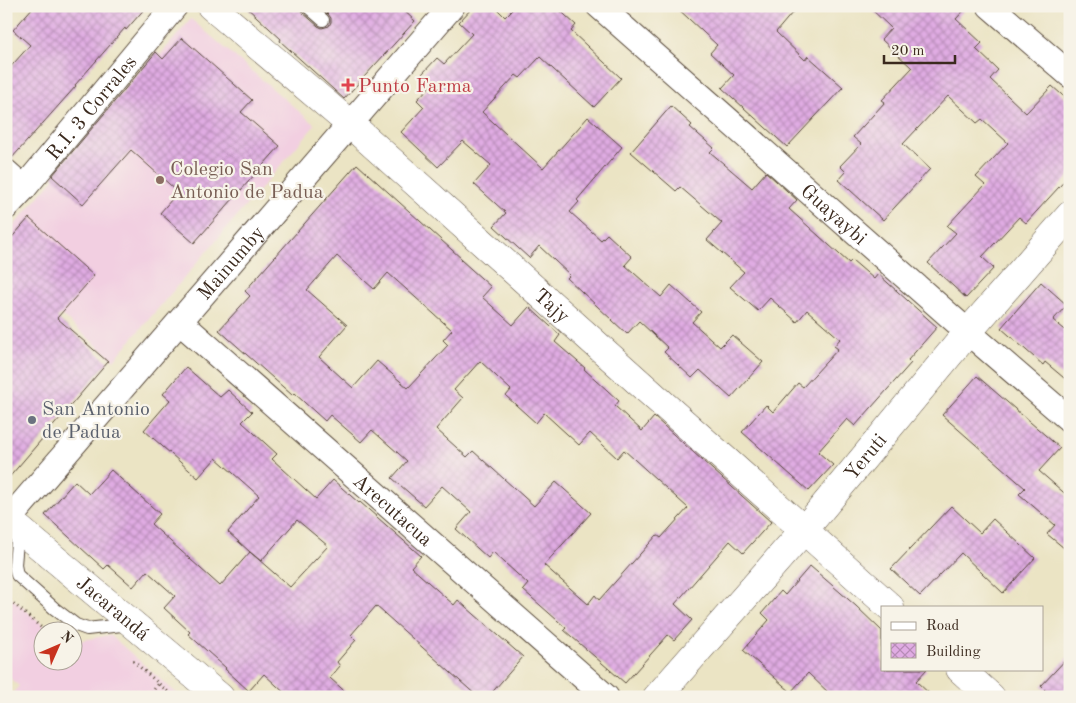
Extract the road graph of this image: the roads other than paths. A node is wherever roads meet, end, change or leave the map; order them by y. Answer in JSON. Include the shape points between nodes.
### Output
{"nodes":[{"id":1,"x":175,"y":6,"type":"edge"},
{"id":2,"x":211,"y":6,"type":"edge"},
{"id":3,"x":307,"y":6,"type":"edge"},
{"id":4,"x":452,"y":6,"type":"edge"},
{"id":5,"x":599,"y":6,"type":"edge"},
{"id":6,"x":990,"y":6,"type":"edge"},
{"id":7,"x":323,"y":20,"type":"dead end"},
{"id":8,"x":1070,"y":75,"type":"edge"},
{"id":9,"x":350,"y":124,"type":"junction"},
{"id":10,"x":15,"y":180,"type":"edge"},
{"id":11,"x":6,"y":207,"type":"edge"},
{"id":12,"x":1070,"y":215,"type":"edge"},
{"id":13,"x":180,"y":322,"type":"junction"},
{"id":14,"x":968,"y":332,"type":"junction"},
{"id":15,"x":1070,"y":420,"type":"edge"},
{"id":16,"x":11,"y":521,"type":"edge"},
{"id":17,"x":804,"y":530,"type":"junction"},
{"id":18,"x":889,"y":606,"type":"edge"},
{"id":19,"x":133,"y":624,"type":"junction"},
{"id":20,"x":961,"y":670,"type":"edge"},
{"id":21,"x":220,"y":697,"type":"edge"},
{"id":22,"x":606,"y":697,"type":"edge"},
{"id":23,"x":657,"y":697,"type":"edge"},
{"id":24,"x":991,"y":697,"type":"edge"}],
"edges":[{"from":1,"to":10,"type":"street","name":"R.I. 3 Corrales"},
{"from":2,"to":9,"type":"street","name":"Tajy"},
{"from":3,"to":7,"type":"lane"},
{"from":4,"to":9,"type":"street","name":"Mainumby"},
{"from":5,"to":14,"type":"street","name":"Guayaybi"},
{"from":6,"to":8,"type":"street"},
{"from":9,"to":13,"type":"street","name":"Mainumby"},
{"from":9,"to":17,"type":"street","name":"Tajy"},
{"from":10,"to":11,"type":"street","name":"R.I. 3 Corrales"},
{"from":12,"to":14,"type":"street","name":"Yeruti"},
{"from":13,"to":16,"type":"street","name":"Mainumby"},
{"from":13,"to":22,"type":"street","name":"Arecutacua"},
{"from":14,"to":15,"type":"street","name":"Guayaybi"},
{"from":14,"to":17,"type":"street","name":"Yeruti"},
{"from":16,"to":19,"type":"street","name":"Jacarandá"},
{"from":16,"to":19,"type":"lane","via":[[17,575],[55,609],[87,629]]},
{"from":17,"to":18,"type":"street","name":"Tajy"},
{"from":17,"to":23,"type":"street","name":"Yeruti"},
{"from":19,"to":21,"type":"street","name":"Jacarandá"},
{"from":20,"to":24,"type":"street"}]}
